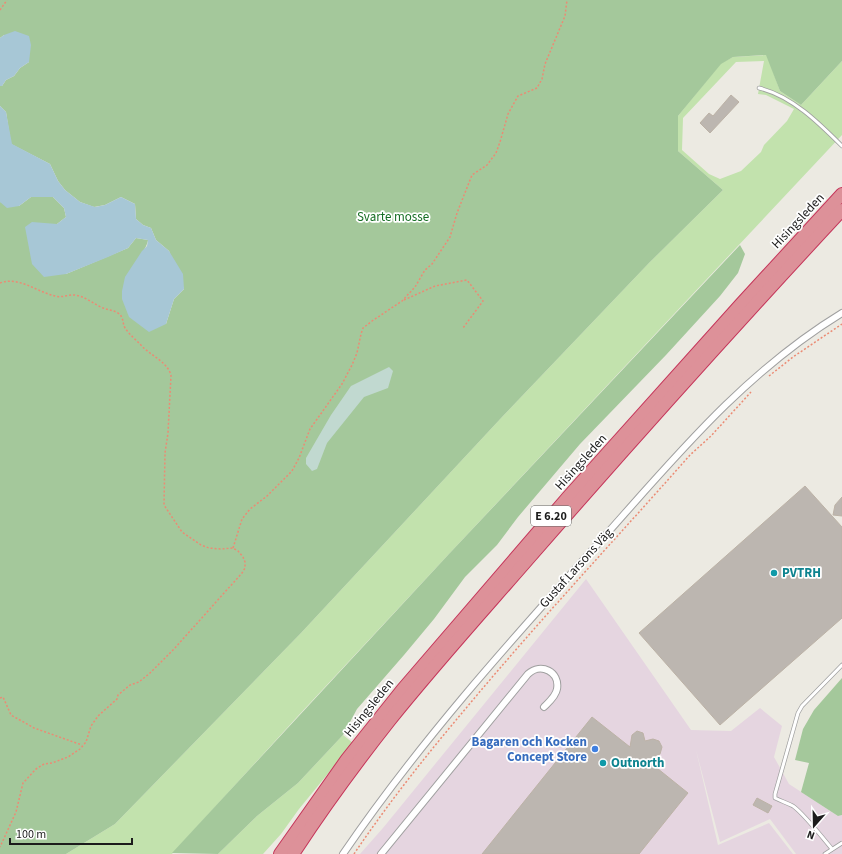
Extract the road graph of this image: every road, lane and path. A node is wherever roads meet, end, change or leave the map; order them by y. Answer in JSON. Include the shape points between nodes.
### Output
{"nodes":[{"id":1,"x":7,"y":0,"type":"edge"},
{"id":2,"x":567,"y":0,"type":"edge"},
{"id":3,"x":0,"y":10,"type":"edge"},
{"id":4,"x":759,"y":88,"type":"dead end"},
{"id":5,"x":842,"y":146,"type":"edge"},
{"id":6,"x":842,"y":194,"type":"edge"},
{"id":7,"x":842,"y":210,"type":"edge"},
{"id":8,"x":0,"y":283,"type":"edge"},
{"id":9,"x":402,"y":301,"type":"junction"},
{"id":10,"x":842,"y":314,"type":"edge"},
{"id":11,"x":842,"y":324,"type":"edge"},
{"id":12,"x":463,"y":328,"type":"dead end"},
{"id":13,"x":766,"y":379,"type":"dead end"},
{"id":14,"x":752,"y":391,"type":"dead end"},
{"id":15,"x":233,"y":548,"type":"junction"},
{"id":16,"x":842,"y":665,"type":"edge"},
{"id":17,"x":0,"y":698,"type":"edge"},
{"id":18,"x":544,"y":707,"type":"dead end"},
{"id":19,"x":83,"y":746,"type":"junction"},
{"id":20,"x":842,"y":843,"type":"edge"},
{"id":21,"x":0,"y":847,"type":"edge"},
{"id":22,"x":832,"y":849,"type":"junction"},
{"id":23,"x":280,"y":854,"type":"edge"},
{"id":24,"x":293,"y":854,"type":"edge"},
{"id":25,"x":343,"y":854,"type":"edge"},
{"id":26,"x":354,"y":854,"type":"edge"},
{"id":27,"x":381,"y":854,"type":"edge"},
{"id":28,"x":825,"y":854,"type":"edge"}],
"edges":[{"from":1,"to":3,"type":"path"},
{"from":2,"to":9,"type":"path","via":[[565,16],[545,64],[542,79],[537,88],[518,96],[508,114],[496,153],[487,165],[472,175],[450,237]]},
{"from":4,"to":5,"type":"lane","via":[[768,90],[800,108]]},
{"from":6,"to":23,"type":"highway","name":"Hisingsleden","number":"E 6.20","via":[[565,500],[402,690],[342,766]]},
{"from":7,"to":24,"type":"highway","name":"Hisingsleden","number":"E 6.20","via":[[622,452],[396,712]]},
{"from":8,"to":15,"type":"path","via":[[22,283],[57,297],[74,295],[117,312],[122,316],[125,328],[144,349],[165,364],[171,375],[164,505],[182,532],[201,545],[209,548]]},
{"from":9,"to":12,"type":"path","via":[[435,286],[467,280],[483,301]]},
{"from":9,"to":15,"type":"path","via":[[363,328],[352,365],[310,430],[292,471],[242,519]]},
{"from":10,"to":25,"type":"street","name":"Gustaf Larsons Väg","via":[[801,340],[766,367],[732,397],[699,432],[478,679],[395,782]]},
{"from":11,"to":13,"type":"path"},
{"from":14,"to":26,"type":"path","via":[[690,455],[491,678],[429,753]]},
{"from":15,"to":19,"type":"path","via":[[243,557],[242,572],[174,649],[150,673],[118,695],[98,716]]},
{"from":16,"to":22,"type":"lane","via":[[802,706],[775,794],[779,800],[793,806]]},
{"from":17,"to":19,"type":"path","via":[[3,697],[11,715],[34,728]]},
{"from":18,"to":27,"type":"street","via":[[555,693],[557,684],[549,671],[540,668],[528,674]]},
{"from":19,"to":21,"type":"path","via":[[68,756],[44,764],[23,783],[16,812]]},
{"from":20,"to":22,"type":"lane"},
{"from":22,"to":28,"type":"lane"}]}
